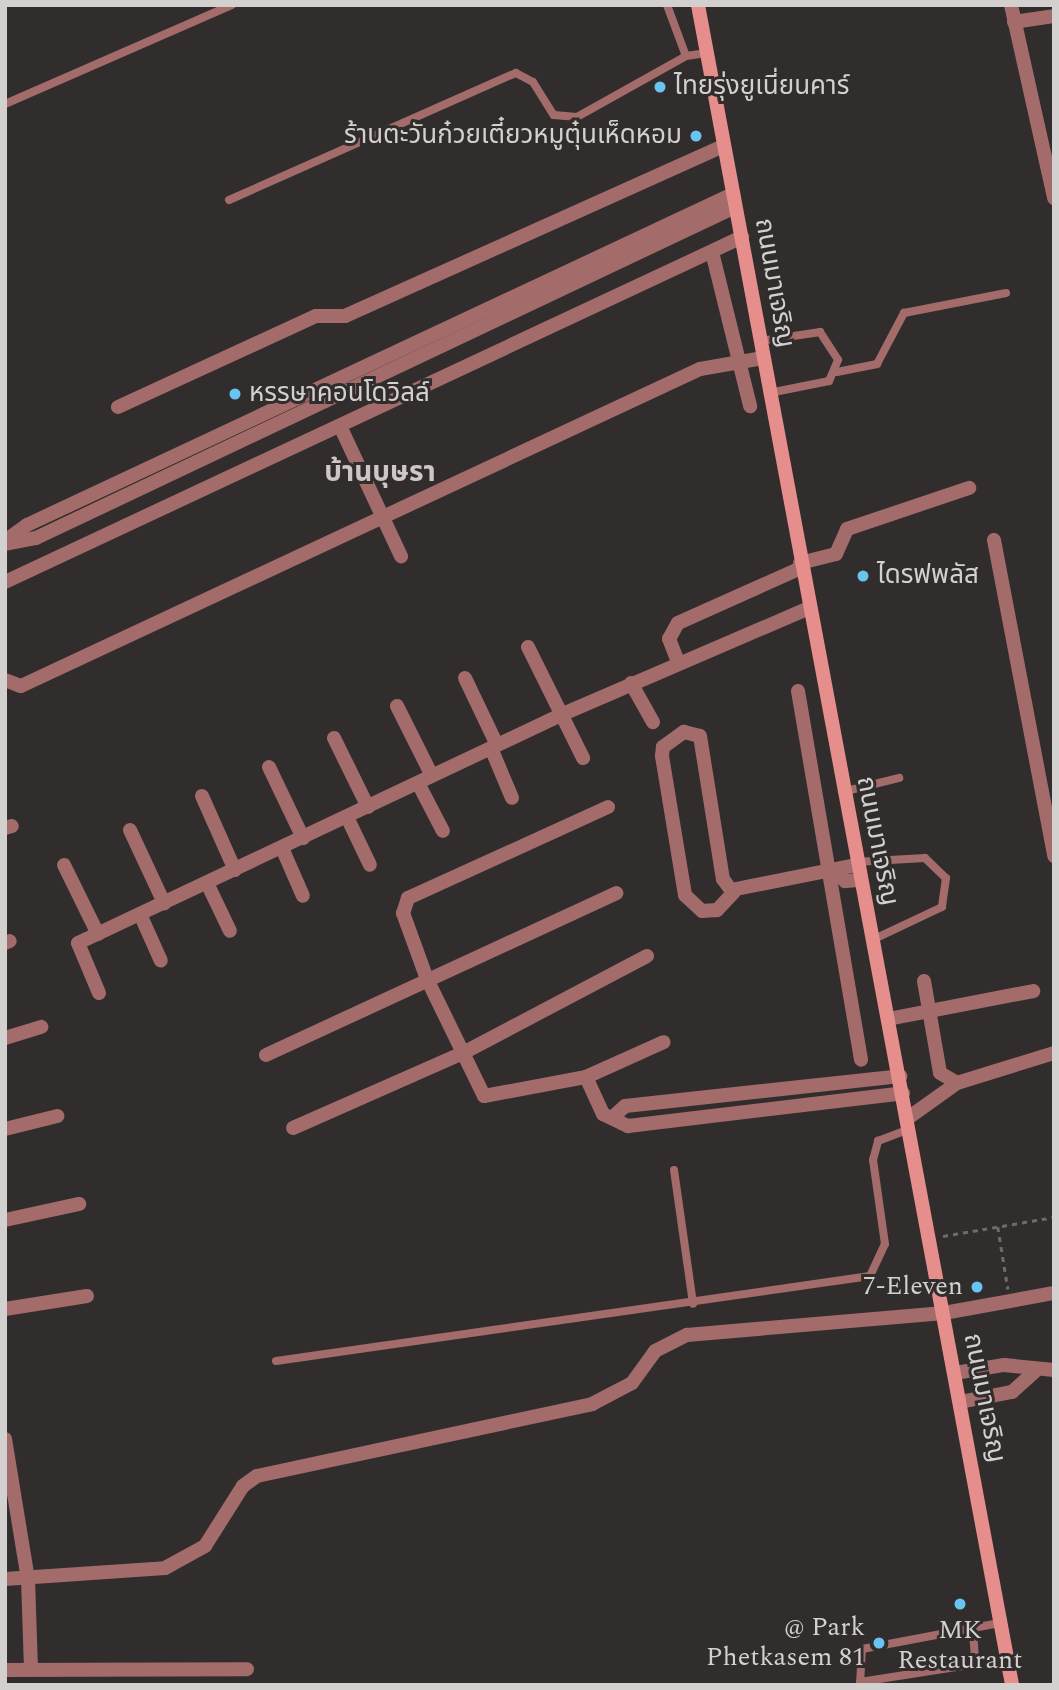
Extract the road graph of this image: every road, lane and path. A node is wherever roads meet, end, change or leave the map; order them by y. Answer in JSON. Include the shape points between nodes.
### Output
{"nodes":[{"id":1,"x":232,"y":5,"type":"edge"},
{"id":2,"x":667,"y":5,"type":"edge"},
{"id":3,"x":698,"y":5,"type":"edge"},
{"id":4,"x":1011,"y":5,"type":"edge"},
{"id":5,"x":1054,"y":16,"type":"edge"},
{"id":6,"x":1014,"y":22,"type":"junction"},
{"id":7,"x":707,"y":53,"type":"junction"},
{"id":8,"x":686,"y":56,"type":"junction"},
{"id":9,"x":5,"y":104,"type":"edge"},
{"id":10,"x":724,"y":146,"type":"junction"},
{"id":11,"x":1050,"y":167,"type":"edge"},
{"id":12,"x":1054,"y":198,"type":"edge"},
{"id":13,"x":229,"y":200,"type":"dead end"},
{"id":14,"x":734,"y":201,"type":"junction"},
{"id":15,"x":742,"y":237,"type":"junction"},
{"id":16,"x":712,"y":252,"type":"junction"},
{"id":17,"x":1006,"y":293,"type":"dead end"},
{"id":18,"x":760,"y":341,"type":"junction"},
{"id":19,"x":763,"y":358,"type":"junction"},
{"id":20,"x":741,"y":360,"type":"junction"},
{"id":21,"x":837,"y":372,"type":"junction"},
{"id":22,"x":321,"y":387,"type":"junction"},
{"id":23,"x":769,"y":393,"type":"junction"},
{"id":24,"x":329,"y":402,"type":"junction"},
{"id":25,"x":750,"y":406,"type":"dead end"},
{"id":26,"x":118,"y":407,"type":"dead end"},
{"id":27,"x":340,"y":426,"type":"junction"},
{"id":28,"x":969,"y":488,"type":"dead end"},
{"id":29,"x":381,"y":513,"type":"junction"},
{"id":30,"x":994,"y":540,"type":"dead end"},
{"id":31,"x":5,"y":542,"type":"edge"},
{"id":32,"x":401,"y":556,"type":"dead end"},
{"id":33,"x":801,"y":566,"type":"junction"},
{"id":34,"x":5,"y":582,"type":"edge"},
{"id":35,"x":808,"y":608,"type":"junction"},
{"id":36,"x":528,"y":647,"type":"dead end"},
{"id":37,"x":678,"y":662,"type":"junction"},
{"id":38,"x":465,"y":678,"type":"dead end"},
{"id":39,"x":5,"y":680,"type":"edge"},
{"id":40,"x":631,"y":683,"type":"junction"},
{"id":41,"x":798,"y":691,"type":"dead end"},
{"id":42,"x":397,"y":706,"type":"dead end"},
{"id":43,"x":563,"y":714,"type":"junction"},
{"id":44,"x":653,"y":722,"type":"dead end"},
{"id":45,"x":334,"y":738,"type":"dead end"},
{"id":46,"x":494,"y":746,"type":"junction"},
{"id":47,"x":583,"y":758,"type":"dead end"},
{"id":48,"x":268,"y":767,"type":"dead end"},
{"id":49,"x":432,"y":776,"type":"junction"},
{"id":50,"x":899,"y":778,"type":"dead end"},
{"id":51,"x":418,"y":783,"type":"junction"},
{"id":52,"x":842,"y":792,"type":"junction"},
{"id":53,"x":202,"y":796,"type":"dead end"},
{"id":54,"x":512,"y":799,"type":"dead end"},
{"id":55,"x":368,"y":807,"type":"junction"},
{"id":56,"x":608,"y":807,"type":"dead end"},
{"id":57,"x":347,"y":817,"type":"junction"},
{"id":58,"x":130,"y":830,"type":"dead end"},
{"id":59,"x":443,"y":831,"type":"dead end"},
{"id":60,"x":303,"y":838,"type":"junction"},
{"id":61,"x":282,"y":848,"type":"junction"},
{"id":62,"x":1054,"y":856,"type":"edge"},
{"id":63,"x":64,"y":865,"type":"dead end"},
{"id":64,"x":370,"y":865,"type":"dead end"},
{"id":65,"x":857,"y":869,"type":"junction"},
{"id":66,"x":235,"y":870,"type":"junction"},
{"id":67,"x":833,"y":874,"type":"junction"},
{"id":68,"x":207,"y":883,"type":"junction"},
{"id":69,"x":734,"y":892,"type":"junction"},
{"id":70,"x":616,"y":893,"type":"dead end"},
{"id":71,"x":303,"y":896,"type":"dead end"},
{"id":72,"x":164,"y":903,"type":"junction"},
{"id":73,"x":140,"y":914,"type":"junction"},
{"id":74,"x":230,"y":931,"type":"dead end"},
{"id":75,"x":98,"y":934,"type":"junction"},
{"id":76,"x":872,"y":940,"type":"junction"},
{"id":77,"x":647,"y":956,"type":"dead end"},
{"id":78,"x":161,"y":961,"type":"dead end"},
{"id":79,"x":426,"y":979,"type":"junction"},
{"id":80,"x":924,"y":981,"type":"dead end"},
{"id":81,"x":1033,"y":991,"type":"dead end"},
{"id":82,"x":99,"y":993,"type":"dead end"},
{"id":83,"x":929,"y":1013,"type":"junction"},
{"id":84,"x":888,"y":1018,"type":"junction"},
{"id":85,"x":41,"y":1027,"type":"dead end"},
{"id":86,"x":5,"y":1038,"type":"edge"},
{"id":87,"x":664,"y":1042,"type":"dead end"},
{"id":88,"x":1054,"y":1052,"type":"edge"},
{"id":89,"x":463,"y":1053,"type":"junction"},
{"id":90,"x":266,"y":1055,"type":"dead end"},
{"id":91,"x":861,"y":1060,"type":"dead end"},
{"id":92,"x":900,"y":1076,"type":"junction"},
{"id":93,"x":586,"y":1077,"type":"junction"},
{"id":94,"x":957,"y":1083,"type":"junction"},
{"id":95,"x":903,"y":1093,"type":"junction"},
{"id":96,"x":57,"y":1116,"type":"dead end"},
{"id":97,"x":614,"y":1116,"type":"junction"},
{"id":98,"x":909,"y":1124,"type":"junction"},
{"id":99,"x":293,"y":1128,"type":"dead end"},
{"id":100,"x":5,"y":1129,"type":"edge"},
{"id":101,"x":674,"y":1170,"type":"dead end"},
{"id":102,"x":79,"y":1204,"type":"dead end"},
{"id":103,"x":1054,"y":1217,"type":"edge"},
{"id":104,"x":5,"y":1220,"type":"edge"},
{"id":105,"x":998,"y":1227,"type":"junction"},
{"id":106,"x":930,"y":1238,"type":"junction"},
{"id":107,"x":1054,"y":1293,"type":"edge"},
{"id":108,"x":87,"y":1296,"type":"dead end"},
{"id":109,"x":1010,"y":1301,"type":"junction"},
{"id":110,"x":693,"y":1304,"type":"junction"},
{"id":111,"x":5,"y":1309,"type":"edge"},
{"id":112,"x":944,"y":1313,"type":"junction"},
{"id":113,"x":276,"y":1361,"type":"dead end"},
{"id":114,"x":1054,"y":1370,"type":"edge"},
{"id":115,"x":1035,"y":1371,"type":"junction"},
{"id":116,"x":955,"y":1373,"type":"junction"},
{"id":117,"x":960,"y":1402,"type":"junction"},
{"id":118,"x":5,"y":1439,"type":"edge"},
{"id":119,"x":10,"y":1500,"type":"edge"},
{"id":120,"x":5,"y":1579,"type":"edge"},
{"id":121,"x":28,"y":1579,"type":"junction"},
{"id":122,"x":1000,"y":1623,"type":"junction"},
{"id":123,"x":973,"y":1630,"type":"junction"},
{"id":124,"x":247,"y":1669,"type":"dead end"},
{"id":125,"x":5,"y":1670,"type":"edge"},
{"id":126,"x":32,"y":1670,"type":"junction"},
{"id":127,"x":860,"y":1683,"type":"edge"},
{"id":128,"x":1013,"y":1685,"type":"edge"}],
"edges":[{"from":1,"to":9,"type":"lane"},
{"from":2,"to":8,"type":"lane"},
{"from":3,"to":7,"type":"main road","name":"ถนนมาเจริญ"},
{"from":4,"to":6,"type":"street"},
{"from":5,"to":6,"type":"street"},
{"from":6,"to":11,"type":"street"},
{"from":7,"to":8,"type":"lane"},
{"from":7,"to":10,"type":"main road","name":"ถนนมาเจริญ"},
{"from":8,"to":13,"type":"lane","via":[[577,117],[554,115],[533,82],[516,73]]},
{"from":10,"to":14,"type":"main road","name":"ถนนมาเจริญ"},
{"from":10,"to":26,"type":"street","via":[[345,316],[316,316]]},
{"from":11,"to":12,"type":"street"},
{"from":14,"to":15,"type":"main road","name":"ถนนมาเจริญ"},
{"from":14,"to":22,"type":"street"},
{"from":14,"to":24,"type":"street"},
{"from":15,"to":16,"type":"street"},
{"from":15,"to":18,"type":"main road","name":"ถนนมาเจริญ"},
{"from":16,"to":20,"type":"street"},
{"from":16,"to":27,"type":"street"},
{"from":17,"to":21,"type":"lane","via":[[904,313],[877,364]]},
{"from":18,"to":19,"type":"main road","name":"ถนนมาเจริญ"},
{"from":18,"to":21,"type":"lane","via":[[820,332],[832,344]]},
{"from":19,"to":20,"type":"street"},
{"from":19,"to":23,"type":"main road","name":"ถนนมาเจริญ"},
{"from":20,"to":25,"type":"street"},
{"from":20,"to":29,"type":"street","via":[[700,369]]},
{"from":21,"to":23,"type":"lane","via":[[829,381]]},
{"from":22,"to":24,"type":"street"},
{"from":22,"to":31,"type":"street","via":[[27,525]]},
{"from":23,"to":33,"type":"main road","name":"ถนนมาเจริญ"},
{"from":24,"to":31,"type":"street","via":[[36,538]]},
{"from":27,"to":29,"type":"street"},
{"from":27,"to":34,"type":"street"},
{"from":28,"to":33,"type":"street","via":[[847,529],[836,554]]},
{"from":29,"to":32,"type":"street"},
{"from":29,"to":39,"type":"street","via":[[21,686]]},
{"from":30,"to":62,"type":"street"},
{"from":33,"to":35,"type":"main road","name":"ถนนมาเจริญ"},
{"from":33,"to":37,"type":"street","via":[[678,623],[669,639]]},
{"from":35,"to":37,"type":"street"},
{"from":35,"to":52,"type":"main road","name":"ถนนมาเจริญ"},
{"from":36,"to":43,"type":"street"},
{"from":37,"to":40,"type":"street"},
{"from":38,"to":46,"type":"street"},
{"from":40,"to":43,"type":"street"},
{"from":40,"to":44,"type":"street"},
{"from":41,"to":67,"type":"street"},
{"from":42,"to":49,"type":"street"},
{"from":43,"to":46,"type":"street"},
{"from":43,"to":47,"type":"street"},
{"from":45,"to":55,"type":"street"},
{"from":46,"to":49,"type":"street"},
{"from":46,"to":54,"type":"street"},
{"from":48,"to":60,"type":"street"},
{"from":49,"to":51,"type":"street"},
{"from":50,"to":52,"type":"lane"},
{"from":51,"to":55,"type":"street"},
{"from":51,"to":59,"type":"street"},
{"from":52,"to":65,"type":"main road","name":"ถนนมาเจริญ"},
{"from":53,"to":66,"type":"street"},
{"from":55,"to":57,"type":"street"},
{"from":56,"to":79,"type":"street","via":[[408,898],[403,913]]},
{"from":57,"to":60,"type":"street"},
{"from":57,"to":64,"type":"street"},
{"from":58,"to":72,"type":"street"},
{"from":60,"to":61,"type":"street"},
{"from":61,"to":66,"type":"street"},
{"from":61,"to":71,"type":"street"},
{"from":63,"to":75,"type":"street"},
{"from":65,"to":67,"type":"street","via":[[843,866]]},
{"from":65,"to":76,"type":"main road","name":"ถนนมาเจริญ"},
{"from":65,"to":76,"type":"lane","via":[[925,858],[946,878],[942,907]]},
{"from":66,"to":68,"type":"street"},
{"from":67,"to":69,"type":"street"},
{"from":67,"to":91,"type":"street"},
{"from":68,"to":72,"type":"street"},
{"from":68,"to":74,"type":"street"},
{"from":69,"to":69,"type":"street","via":[[717,910],[702,911],[685,895],[662,756],[663,747],[684,732],[700,736],[723,879]]},
{"from":70,"to":79,"type":"street"},
{"from":72,"to":73,"type":"street"},
{"from":73,"to":75,"type":"street"},
{"from":73,"to":78,"type":"street"},
{"from":75,"to":82,"type":"street","via":[[78,943]]},
{"from":76,"to":84,"type":"main road","name":"ถนนมาเจริญ"},
{"from":77,"to":89,"type":"street"},
{"from":79,"to":89,"type":"street"},
{"from":79,"to":90,"type":"street"},
{"from":80,"to":83,"type":"street"},
{"from":81,"to":83,"type":"street"},
{"from":83,"to":84,"type":"street"},
{"from":83,"to":94,"type":"street","via":[[940,1073]]},
{"from":84,"to":92,"type":"main road","name":"ถนนมาเจริญ"},
{"from":85,"to":86,"type":"street"},
{"from":87,"to":93,"type":"street"},
{"from":88,"to":94,"type":"street"},
{"from":89,"to":93,"type":"street","via":[[484,1096]]},
{"from":89,"to":99,"type":"street"},
{"from":92,"to":95,"type":"main road","name":"ถนนมาเจริญ"},
{"from":92,"to":97,"type":"street","via":[[625,1106]]},
{"from":93,"to":97,"type":"street","via":[[603,1114]]},
{"from":94,"to":98,"type":"street"},
{"from":95,"to":97,"type":"street","via":[[628,1126]]},
{"from":95,"to":98,"type":"main road","name":"ถนนมาเจริญ"},
{"from":96,"to":100,"type":"street"},
{"from":98,"to":106,"type":"main road","name":"ถนนมาเจริญ"},
{"from":98,"to":110,"type":"lane","via":[[878,1141],[873,1160],[885,1244],[870,1276]]},
{"from":101,"to":110,"type":"lane"},
{"from":102,"to":104,"type":"street"},
{"from":103,"to":105,"type":"path"},
{"from":105,"to":106,"type":"path"},
{"from":105,"to":109,"type":"path"},
{"from":106,"to":112,"type":"main road","name":"ถนนมาเจริญ"},
{"from":107,"to":109,"type":"street"},
{"from":108,"to":111,"type":"street"},
{"from":109,"to":112,"type":"street"},
{"from":110,"to":113,"type":"lane"},
{"from":112,"to":116,"type":"main road","name":"ถนนมาเจริญ"},
{"from":112,"to":121,"type":"street","via":[[671,1340],[632,1383],[592,1404],[257,1476],[243,1486],[205,1546],[176,1564],[140,1575]]},
{"from":114,"to":115,"type":"street"},
{"from":115,"to":116,"type":"street","via":[[1004,1365]]},
{"from":115,"to":117,"type":"street","via":[[1012,1392]]},
{"from":116,"to":117,"type":"main road","name":"ถนนมาเจริญ"},
{"from":117,"to":122,"type":"main road","name":"ถนนมาเจริญ"},
{"from":118,"to":119,"type":"street"},
{"from":119,"to":121,"type":"street"},
{"from":120,"to":121,"type":"street"},
{"from":121,"to":126,"type":"street"},
{"from":122,"to":123,"type":"lane"},
{"from":122,"to":128,"type":"main road","name":"ถนนมาเจริญ"},
{"from":123,"to":127,"type":"lane","via":[[862,1649]]},
{"from":123,"to":127,"type":"lane","via":[[975,1658],[969,1665]]},
{"from":124,"to":126,"type":"street"},
{"from":125,"to":126,"type":"street"}]}
